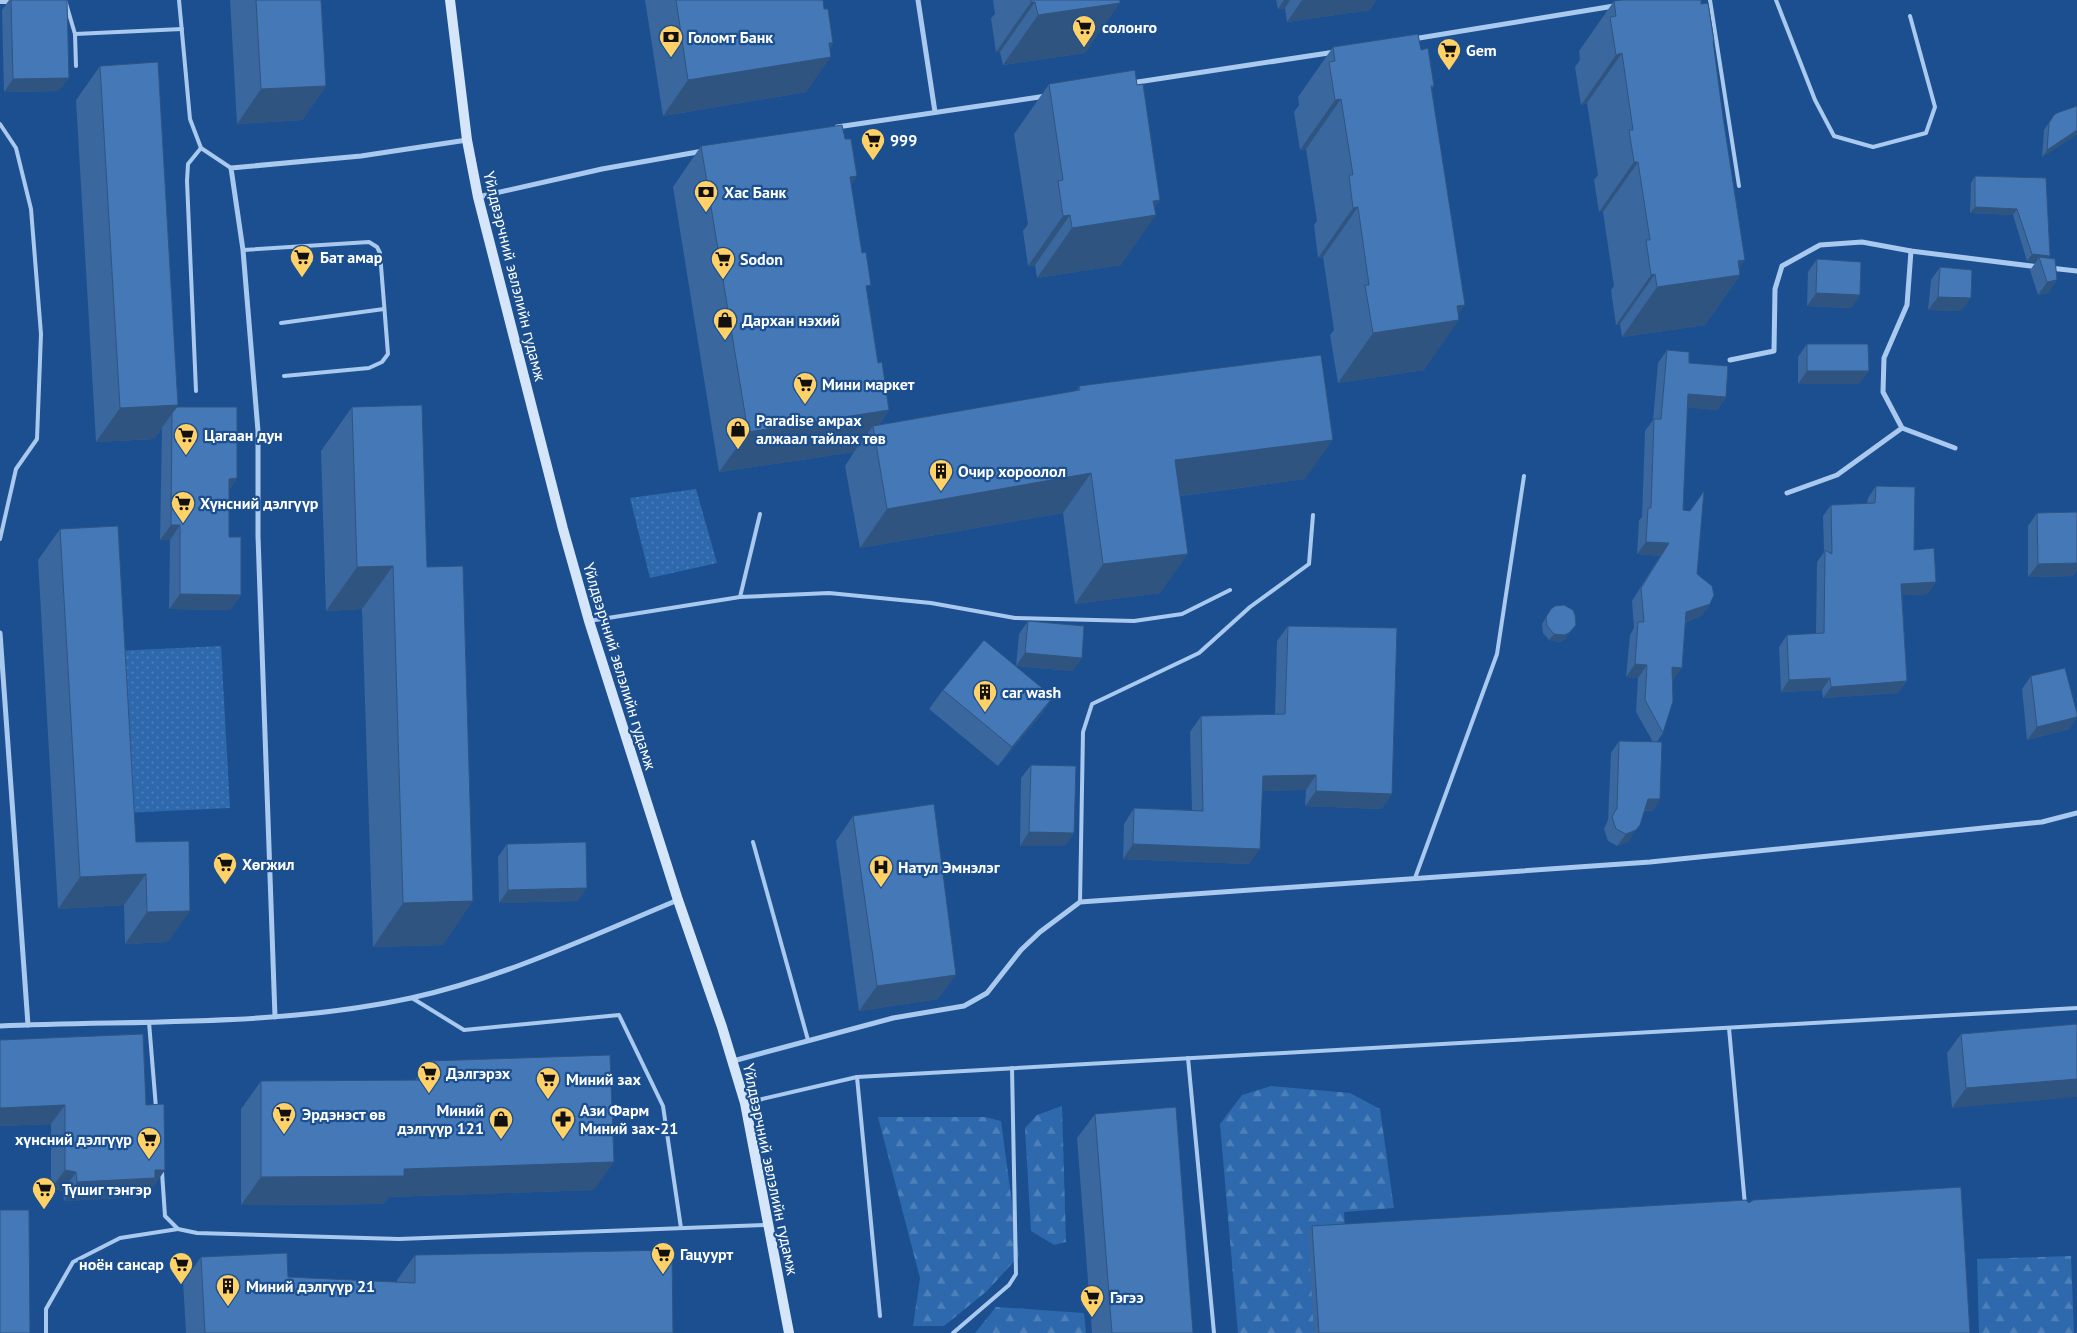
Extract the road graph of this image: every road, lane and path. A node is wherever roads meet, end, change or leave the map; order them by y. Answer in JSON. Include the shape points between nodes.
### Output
{"nodes":[{"id":1,"x":65,"y":0,"type":"edge"},
{"id":2,"x":179,"y":0,"type":"edge"},
{"id":3,"x":450,"y":0,"type":"edge"},
{"id":4,"x":918,"y":0,"type":"edge"},
{"id":5,"x":1710,"y":0,"type":"edge"},
{"id":6,"x":1776,"y":0,"type":"edge"},
{"id":7,"x":16,"y":1,"type":"edge"},
{"id":8,"x":0,"y":2,"type":"edge"},
{"id":9,"x":1617,"y":6,"type":"edge"},
{"id":10,"x":1910,"y":16,"type":"dead end"},
{"id":11,"x":182,"y":29,"type":"junction"},
{"id":12,"x":75,"y":34,"type":"junction"},
{"id":13,"x":1410,"y":40,"type":"edge"},
{"id":14,"x":1342,"y":51,"type":"edge"},
{"id":15,"x":76,"y":66,"type":"dead end"},
{"id":16,"x":1129,"y":84,"type":"edge"},
{"id":17,"x":1052,"y":95,"type":"edge"},
{"id":18,"x":935,"y":112,"type":"junction"},
{"id":19,"x":0,"y":124,"type":"edge"},
{"id":20,"x":831,"y":128,"type":"edge"},
{"id":21,"x":467,"y":140,"type":"junction"},
{"id":22,"x":201,"y":148,"type":"junction"},
{"id":23,"x":707,"y":150,"type":"edge"},
{"id":24,"x":231,"y":168,"type":"junction"},
{"id":25,"x":1740,"y":186,"type":"dead end"},
{"id":26,"x":478,"y":197,"type":"junction"},
{"id":27,"x":242,"y":250,"type":"junction"},
{"id":28,"x":1912,"y":251,"type":"junction"},
{"id":29,"x":2077,"y":271,"type":"edge"},
{"id":30,"x":384,"y":309,"type":"junction"},
{"id":31,"x":282,"y":323,"type":"dead end"},
{"id":32,"x":1730,"y":360,"type":"dead end"},
{"id":33,"x":284,"y":376,"type":"dead end"},
{"id":34,"x":196,"y":391,"type":"dead end"},
{"id":35,"x":1902,"y":428,"type":"junction"},
{"id":36,"x":1955,"y":448,"type":"dead end"},
{"id":37,"x":1524,"y":476,"type":"dead end"},
{"id":38,"x":1787,"y":493,"type":"dead end"},
{"id":39,"x":760,"y":514,"type":"dead end"},
{"id":40,"x":1313,"y":515,"type":"dead end"},
{"id":41,"x":0,"y":539,"type":"edge"},
{"id":42,"x":1230,"y":590,"type":"dead end"},
{"id":43,"x":740,"y":597,"type":"junction"},
{"id":44,"x":589,"y":620,"type":"junction"},
{"id":45,"x":0,"y":633,"type":"edge"},
{"id":46,"x":0,"y":643,"type":"edge"},
{"id":47,"x":2077,"y":813,"type":"edge"},
{"id":48,"x":753,"y":842,"type":"dead end"},
{"id":49,"x":1416,"y":878,"type":"junction"},
{"id":50,"x":678,"y":900,"type":"junction"},
{"id":51,"x":1080,"y":902,"type":"junction"},
{"id":52,"x":412,"y":998,"type":"junction"},
{"id":53,"x":2077,"y":1008,"type":"edge"},
{"id":54,"x":275,"y":1017,"type":"junction"},
{"id":55,"x":149,"y":1022,"type":"junction"},
{"id":56,"x":28,"y":1025,"type":"junction"},
{"id":57,"x":0,"y":1026,"type":"edge"},
{"id":58,"x":1729,"y":1028,"type":"junction"},
{"id":59,"x":808,"y":1040,"type":"junction"},
{"id":60,"x":1188,"y":1058,"type":"junction"},
{"id":61,"x":733,"y":1061,"type":"junction"},
{"id":62,"x":1012,"y":1068,"type":"junction"},
{"id":63,"x":857,"y":1077,"type":"junction"},
{"id":64,"x":745,"y":1103,"type":"junction"},
{"id":65,"x":156,"y":1110,"type":"edge"},
{"id":66,"x":161,"y":1168,"type":"edge"},
{"id":67,"x":1745,"y":1206,"type":"edge"},
{"id":68,"x":770,"y":1225,"type":"junction"},
{"id":69,"x":681,"y":1228,"type":"junction"},
{"id":70,"x":178,"y":1229,"type":"junction"},
{"id":71,"x":880,"y":1316,"type":"dead end"},
{"id":72,"x":46,"y":1333,"type":"edge"},
{"id":73,"x":789,"y":1333,"type":"edge"},
{"id":74,"x":953,"y":1333,"type":"edge"},
{"id":75,"x":1214,"y":1333,"type":"edge"}],
"edges":[{"from":1,"to":12,"type":"lane"},
{"from":2,"to":11,"type":"lane"},
{"from":3,"to":21,"type":"main road","name":"Үйлдвэрчний эвлэлийн гудамж"},
{"from":4,"to":18,"type":"street"},
{"from":5,"to":25,"type":"lane"},
{"from":6,"to":10,"type":"lane","via":[[1815,100],[1834,136],[1873,147],[1926,133],[1935,107]]},
{"from":7,"to":8,"type":"lane"},
{"from":9,"to":13,"type":"street"},
{"from":11,"to":12,"type":"lane"},
{"from":11,"to":22,"type":"lane","via":[[190,119]]},
{"from":12,"to":15,"type":"lane"},
{"from":14,"to":16,"type":"street"},
{"from":17,"to":18,"type":"street"},
{"from":18,"to":20,"type":"street"},
{"from":19,"to":41,"type":"lane","via":[[16,148],[32,209],[41,334],[37,439],[16,469]]},
{"from":21,"to":24,"type":"street","via":[[361,156]]},
{"from":21,"to":26,"type":"main road","name":"Үйлдвэрчний эвлэлийн гудамж"},
{"from":22,"to":24,"type":"lane"},
{"from":22,"to":34,"type":"lane","via":[[188,164],[187,181]]},
{"from":23,"to":26,"type":"street"},
{"from":24,"to":27,"type":"street"},
{"from":26,"to":44,"type":"main road","name":"Үйлдвэрчний эвлэлийн гудамж","via":[[560,520]]},
{"from":27,"to":30,"type":"lane","via":[[369,242],[380,253]]},
{"from":27,"to":54,"type":"street","via":[[258,431],[258,536]]},
{"from":28,"to":29,"type":"street"},
{"from":28,"to":32,"type":"street","via":[[1862,242],[1820,245],[1782,266],[1775,289],[1774,351]]},
{"from":28,"to":35,"type":"street","via":[[1907,305],[1884,358],[1883,392]]},
{"from":30,"to":31,"type":"lane"},
{"from":30,"to":33,"type":"lane","via":[[388,354],[382,362],[368,368]]},
{"from":35,"to":36,"type":"street"},
{"from":35,"to":38,"type":"street","via":[[1837,474]]},
{"from":37,"to":49,"type":"lane","via":[[1497,654]]},
{"from":39,"to":43,"type":"lane"},
{"from":40,"to":51,"type":"lane","via":[[1308,564],[1250,607],[1199,652],[1092,704],[1083,732]]},
{"from":42,"to":43,"type":"lane","via":[[1182,614],[1134,621],[1015,618],[931,603],[829,593]]},
{"from":43,"to":44,"type":"lane"},
{"from":44,"to":50,"type":"main road","name":"Үйлдвэрчний эвлэлийн гудамж"},
{"from":45,"to":46,"type":"street"},
{"from":46,"to":56,"type":"street"},
{"from":47,"to":49,"type":"street","via":[[2042,822],[1659,861]]},
{"from":48,"to":59,"type":"lane"},
{"from":49,"to":51,"type":"street"},
{"from":50,"to":52,"type":"street","via":[[524,963]]},
{"from":50,"to":61,"type":"main road","name":"Үйлдвэрчний эвлэлийн гудамж"},
{"from":51,"to":59,"type":"street","via":[[1021,950],[987,993],[964,1006],[893,1018]]},
{"from":52,"to":54,"type":"street"},
{"from":52,"to":69,"type":"lane","via":[[464,1030],[619,1016],[664,1106]]},
{"from":53,"to":58,"type":"lane"},
{"from":54,"to":55,"type":"street"},
{"from":55,"to":56,"type":"street"},
{"from":55,"to":65,"type":"lane"},
{"from":56,"to":57,"type":"street"},
{"from":58,"to":60,"type":"lane"},
{"from":58,"to":67,"type":"lane"},
{"from":59,"to":61,"type":"street"},
{"from":60,"to":62,"type":"lane"},
{"from":60,"to":75,"type":"lane"},
{"from":61,"to":64,"type":"main road","name":"Үйлдвэрчний эвлэлийн гудамж"},
{"from":62,"to":63,"type":"lane"},
{"from":62,"to":74,"type":"lane","via":[[1016,1274],[1009,1285]]},
{"from":63,"to":64,"type":"lane"},
{"from":63,"to":71,"type":"lane"},
{"from":64,"to":68,"type":"main road","name":"Үйлдвэрчний эвлэлийн гудамж"},
{"from":66,"to":70,"type":"lane","via":[[165,1216]]},
{"from":68,"to":69,"type":"lane"},
{"from":68,"to":73,"type":"main road","name":"Үйлдвэрчний эвлэлийн гудамж"},
{"from":69,"to":70,"type":"lane","via":[[399,1239],[197,1233]]},
{"from":70,"to":72,"type":"lane","via":[[120,1238],[73,1262],[46,1309]]}]}
